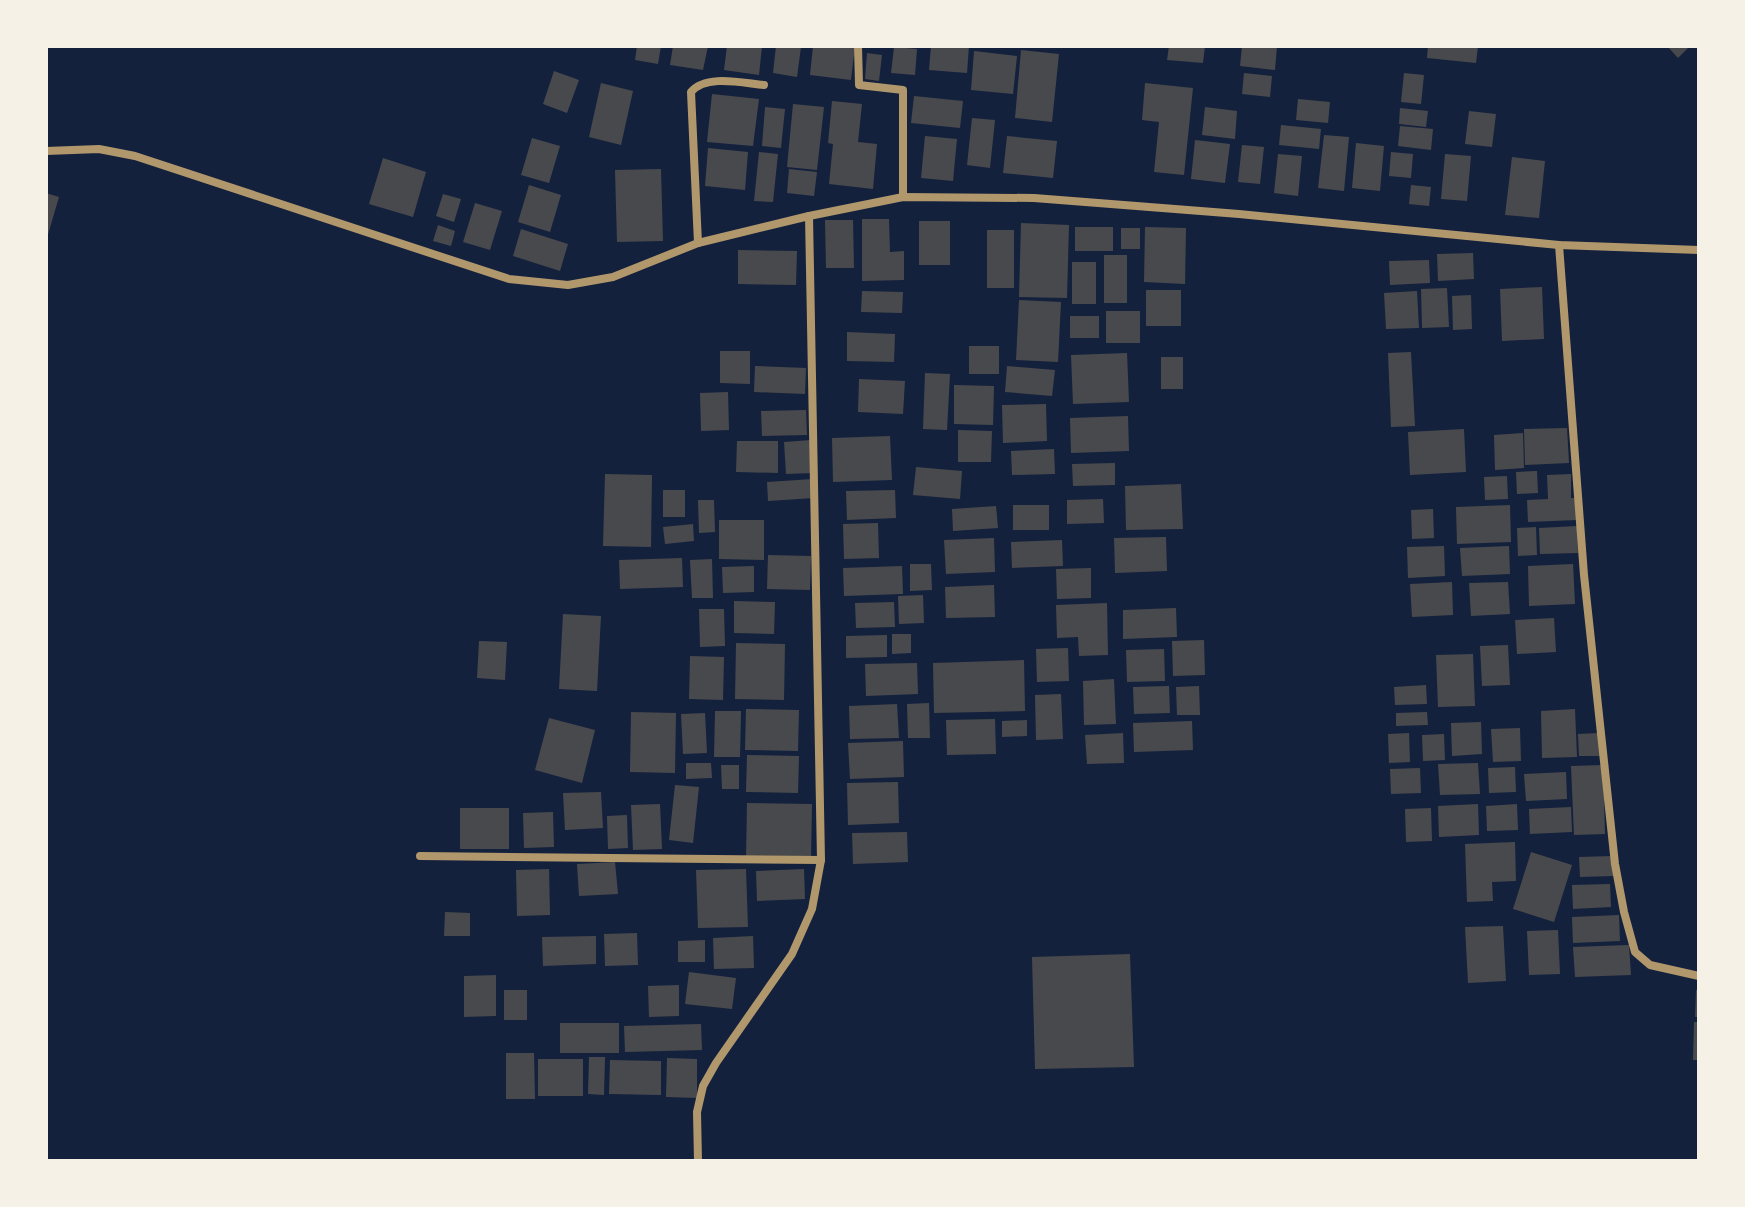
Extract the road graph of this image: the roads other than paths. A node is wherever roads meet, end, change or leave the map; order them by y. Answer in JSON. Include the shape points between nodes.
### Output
{"nodes":[{"id":1,"x":858,"y":46,"type":"edge"},
{"id":2,"x":764,"y":85,"type":"dead end"},
{"id":3,"x":46,"y":151,"type":"edge"},
{"id":4,"x":903,"y":197,"type":"junction"},
{"id":5,"x":809,"y":216,"type":"junction"},
{"id":6,"x":698,"y":243,"type":"junction"},
{"id":7,"x":1559,"y":245,"type":"junction"},
{"id":8,"x":1699,"y":250,"type":"edge"},
{"id":9,"x":420,"y":856,"type":"dead end"},
{"id":10,"x":821,"y":860,"type":"junction"},
{"id":11,"x":1699,"y":976,"type":"edge"},
{"id":12,"x":698,"y":1161,"type":"edge"}],
"edges":[{"from":1,"to":4,"type":"street","via":[[859,85],[903,90]]},
{"from":2,"to":6,"type":"street","via":[[706,81],[691,92]]},
{"from":3,"to":6,"type":"street","via":[[99,149],[135,156],[509,279],[568,285],[613,277]]},
{"from":4,"to":5,"type":"street"},
{"from":4,"to":7,"type":"street","via":[[1034,198]]},
{"from":5,"to":6,"type":"street"},
{"from":5,"to":10,"type":"street"},
{"from":7,"to":8,"type":"street"},
{"from":7,"to":11,"type":"street","via":[[1584,575],[1624,912],[1635,952],[1650,965]]},
{"from":9,"to":10,"type":"street"},
{"from":10,"to":12,"type":"street","via":[[812,909],[792,954],[703,1086],[697,1112]]}]}
